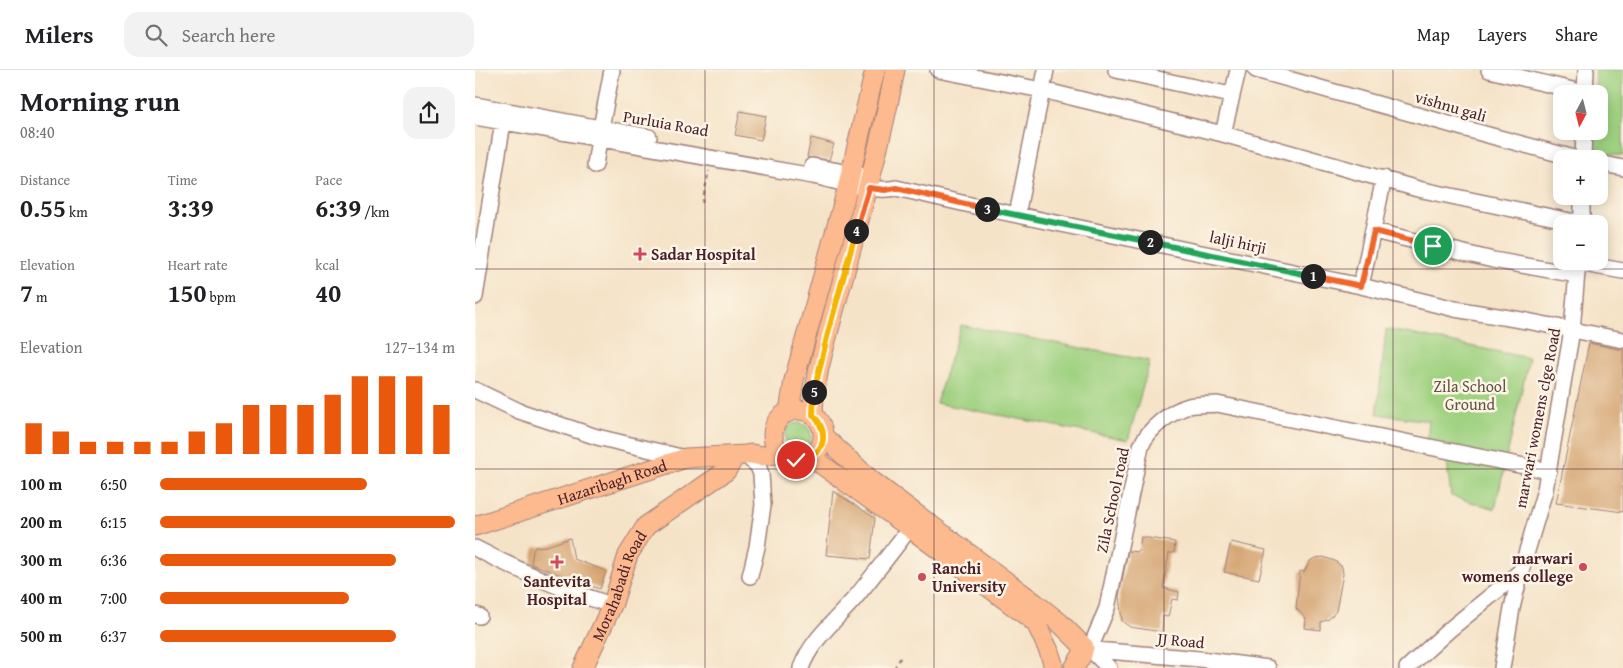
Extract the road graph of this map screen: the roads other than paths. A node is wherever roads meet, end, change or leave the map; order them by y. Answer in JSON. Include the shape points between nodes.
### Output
{"nodes":[{"id":1,"x":612,"y":70,"type":"edge"},
{"id":2,"x":875,"y":70,"type":"edge"},
{"id":3,"x":895,"y":70,"type":"edge"},
{"id":4,"x":938,"y":70,"type":"edge"},
{"id":5,"x":1046,"y":70,"type":"edge"},
{"id":6,"x":1116,"y":70,"type":"edge"},
{"id":7,"x":1237,"y":70,"type":"edge"},
{"id":8,"x":1256,"y":70,"type":"edge"},
{"id":9,"x":1489,"y":70,"type":"edge"},
{"id":10,"x":1586,"y":70,"type":"edge"},
{"id":11,"x":1553,"y":85,"type":"edge"},
{"id":12,"x":1585,"y":85,"type":"edge"},
{"id":13,"x":1042,"y":90,"type":"junction"},
{"id":14,"x":1231,"y":95,"type":"junction"},
{"id":15,"x":475,"y":106,"type":"edge"},
{"id":16,"x":475,"y":118,"type":"edge"},
{"id":17,"x":503,"y":122,"type":"junction"},
{"id":18,"x":600,"y":134,"type":"junction"},
{"id":19,"x":1223,"y":134,"type":"junction"},
{"id":20,"x":1553,"y":152,"type":"edge"},
{"id":21,"x":595,"y":165,"type":"dead end"},
{"id":22,"x":1608,"y":165,"type":"edge"},
{"id":23,"x":1623,"y":168,"type":"edge"},
{"id":24,"x":849,"y":178,"type":"junction"},
{"id":25,"x":1384,"y":178,"type":"junction"},
{"id":26,"x":870,"y":183,"type":"junction"},
{"id":27,"x":1017,"y":215,"type":"junction"},
{"id":28,"x":1553,"y":218,"type":"edge"},
{"id":29,"x":481,"y":227,"type":"edge"},
{"id":30,"x":1374,"y":231,"type":"junction"},
{"id":31,"x":1553,"y":265,"type":"edge"},
{"id":32,"x":1578,"y":270,"type":"edge"},
{"id":33,"x":1608,"y":270,"type":"edge"},
{"id":34,"x":1623,"y":271,"type":"edge"},
{"id":35,"x":1361,"y":286,"type":"junction"},
{"id":36,"x":475,"y":297,"type":"edge"},
{"id":37,"x":1572,"y":330,"type":"junction"},
{"id":38,"x":1623,"y":340,"type":"edge"},
{"id":39,"x":475,"y":390,"type":"edge"},
{"id":40,"x":789,"y":412,"type":"junction"},
{"id":41,"x":813,"y":415,"type":"junction"},
{"id":42,"x":773,"y":431,"type":"junction"},
{"id":43,"x":824,"y":437,"type":"junction"},
{"id":44,"x":781,"y":453,"type":"junction"},
{"id":45,"x":744,"y":455,"type":"junction"},
{"id":46,"x":811,"y":457,"type":"junction"},
{"id":47,"x":686,"y":458,"type":"junction"},
{"id":48,"x":1549,"y":471,"type":"junction"},
{"id":49,"x":475,"y":526,"type":"edge"},
{"id":50,"x":910,"y":528,"type":"junction"},
{"id":51,"x":475,"y":548,"type":"edge"},
{"id":52,"x":1521,"y":571,"type":"junction"},
{"id":53,"x":750,"y":576,"type":"dead end"},
{"id":54,"x":613,"y":603,"type":"junction"},
{"id":55,"x":1087,"y":649,"type":"junction"},
{"id":56,"x":583,"y":668,"type":"edge"},
{"id":57,"x":801,"y":668,"type":"edge"},
{"id":58,"x":1053,"y":668,"type":"edge"},
{"id":59,"x":1074,"y":668,"type":"edge"},
{"id":60,"x":1109,"y":668,"type":"edge"},
{"id":61,"x":1268,"y":668,"type":"edge"},
{"id":62,"x":1407,"y":668,"type":"edge"},
{"id":63,"x":1502,"y":668,"type":"edge"}],
"edges":[{"from":1,"to":18,"type":"street"},
{"from":2,"to":24,"type":"main road"},
{"from":3,"to":26,"type":"main road"},
{"from":4,"to":13,"type":"street"},
{"from":5,"to":13,"type":"street"},
{"from":6,"to":14,"type":"street"},
{"from":7,"to":14,"type":"street"},
{"from":8,"to":20,"type":"street","name":"vishnu gali"},
{"from":9,"to":11,"type":"street"},
{"from":10,"to":12,"type":"street"},
{"from":13,"to":19,"type":"street"},
{"from":13,"to":27,"type":"street"},
{"from":14,"to":19,"type":"street"},
{"from":15,"to":18,"type":"street","name":"Purluia Road"},
{"from":16,"to":17,"type":"street","name":"Purluia Road"},
{"from":17,"to":18,"type":"street","name":"Purluia Road"},
{"from":17,"to":29,"type":"street"},
{"from":18,"to":21,"type":"street"},
{"from":18,"to":24,"type":"street","name":"Purluia Road"},
{"from":18,"to":24,"type":"street","name":"Purluia Road","via":[[711,158]]},
{"from":19,"to":25,"type":"street"},
{"from":22,"to":23,"type":"street"},
{"from":24,"to":26,"type":"street","name":"lalji hirji"},
{"from":24,"to":40,"type":"main road","via":[[794,380]]},
{"from":25,"to":28,"type":"street","via":[[1418,189]]},
{"from":25,"to":30,"type":"street"},
{"from":26,"to":27,"type":"street","name":"lalji hirji","via":[[887,181],[896,188]]},
{"from":26,"to":41,"type":"main road","via":[[819,368]]},
{"from":27,"to":35,"type":"street","name":"lalji hirji"},
{"from":29,"to":36,"type":"street"},
{"from":30,"to":31,"type":"street","via":[[1493,260]]},
{"from":30,"to":35,"type":"street"},
{"from":32,"to":37,"type":"street","name":"marwari womens clge Road"},
{"from":33,"to":34,"type":"street"},
{"from":35,"to":37,"type":"street","name":"lalji hirji","via":[[1455,309]]},
{"from":37,"to":38,"type":"street","name":"lalji hirji"},
{"from":37,"to":48,"type":"street","name":"marwari womens clge Road"},
{"from":39,"to":47,"type":"street","via":[[519,411],[597,437]]},
{"from":40,"to":41,"type":"main road","via":[[806,411]]},
{"from":40,"to":42,"type":"main road","via":[[782,416]]},
{"from":41,"to":43,"type":"main road","via":[[823,428]]},
{"from":42,"to":44,"type":"main road","via":[[773,439]]},
{"from":42,"to":45,"type":"main road"},
{"from":43,"to":46,"type":"main road","via":[[818,451]]},
{"from":43,"to":55,"type":"main road","via":[[872,481],[1035,603]]},
{"from":44,"to":45,"type":"main road","name":"Hazaribagh Road"},
{"from":44,"to":46,"type":"main road","via":[[796,460]]},
{"from":45,"to":47,"type":"main road","name":"Hazaribagh Road"},
{"from":45,"to":53,"type":"street","via":[[761,474],[763,506]]},
{"from":45,"to":54,"type":"main road","name":"Morahabadi Road","via":[[646,526],[628,556]]},
{"from":46,"to":50,"type":"main road"},
{"from":47,"to":49,"type":"main road","name":"Hazaribagh Road"},
{"from":48,"to":52,"type":"street","name":"marwari womens clge Road"},
{"from":48,"to":55,"type":"street","name":"Zila School road","via":[[1217,404],[1189,406],[1166,418],[1145,436],[1107,608]]},
{"from":50,"to":57,"type":"street","via":[[874,575],[821,634],[806,654]]},
{"from":50,"to":58,"type":"main road","via":[[1036,623]]},
{"from":51,"to":54,"type":"street","via":[[541,581]]},
{"from":52,"to":62,"type":"street"},
{"from":52,"to":63,"type":"street","name":"marwari womens clge Road"},
{"from":54,"to":56,"type":"main road","name":"Morahabadi Road"},
{"from":55,"to":59,"type":"main road"},
{"from":55,"to":60,"type":"street"},
{"from":55,"to":61,"type":"street","name":"JJ Road"}]}
